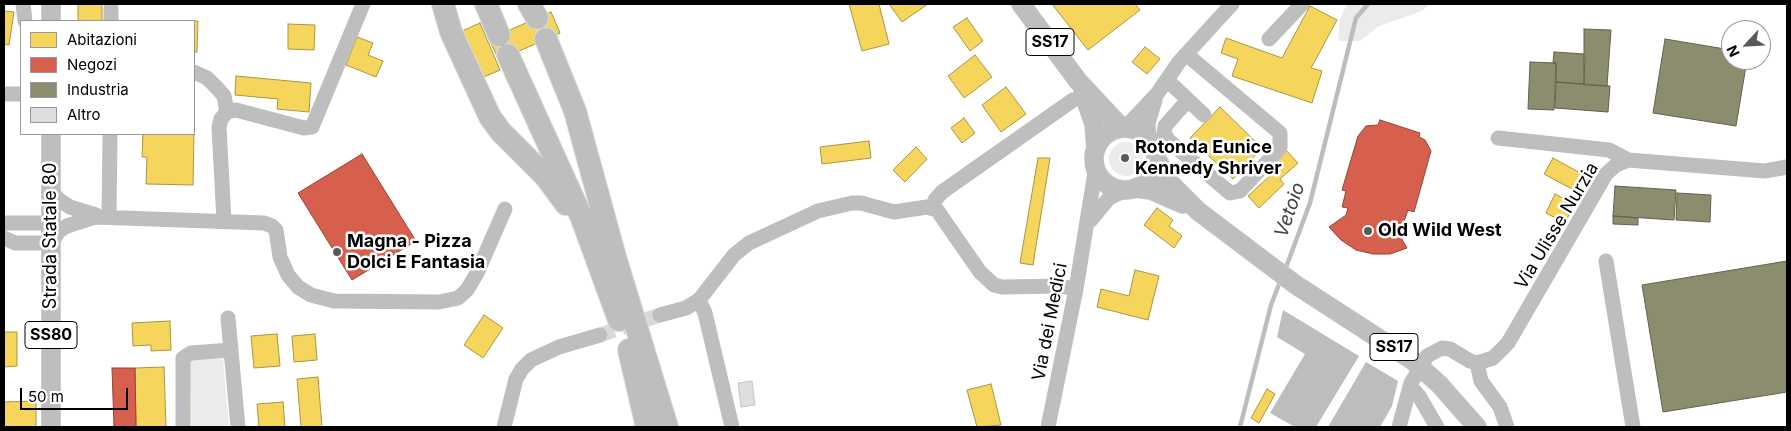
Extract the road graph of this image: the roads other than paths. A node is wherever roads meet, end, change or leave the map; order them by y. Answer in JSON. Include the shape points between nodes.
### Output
{"nodes":[{"id":1,"x":23,"y":4,"type":"edge"},
{"id":2,"x":50,"y":4,"type":"edge"},
{"id":3,"x":363,"y":4,"type":"edge"},
{"id":4,"x":442,"y":4,"type":"edge"},
{"id":5,"x":486,"y":4,"type":"edge"},
{"id":6,"x":1022,"y":4,"type":"edge"},
{"id":7,"x":1232,"y":4,"type":"edge"},
{"id":8,"x":1302,"y":4,"type":"edge"},
{"id":9,"x":24,"y":20,"type":"edge"},
{"id":10,"x":51,"y":20,"type":"edge"},
{"id":11,"x":499,"y":35,"type":"dead end"},
{"id":12,"x":546,"y":39,"type":"dead end"},
{"id":13,"x":1268,"y":39,"type":"dead end"},
{"id":14,"x":1186,"y":54,"type":"junction"},
{"id":15,"x":508,"y":56,"type":"dead end"},
{"id":16,"x":195,"y":72,"type":"edge"},
{"id":17,"x":1078,"y":80,"type":"junction"},
{"id":18,"x":1167,"y":80,"type":"junction"},
{"id":19,"x":4,"y":94,"type":"edge"},
{"id":20,"x":20,"y":94,"type":"edge"},
{"id":21,"x":1158,"y":94,"type":"junction"},
{"id":22,"x":1073,"y":100,"type":"dead end"},
{"id":23,"x":1188,"y":100,"type":"junction"},
{"id":24,"x":227,"y":112,"type":"junction"},
{"id":25,"x":1204,"y":115,"type":"dead end"},
{"id":26,"x":1123,"y":128,"type":"junction"},
{"id":27,"x":51,"y":135,"type":"edge"},
{"id":28,"x":110,"y":135,"type":"edge"},
{"id":29,"x":1498,"y":138,"type":"dead end"},
{"id":30,"x":1153,"y":149,"type":"junction"},
{"id":31,"x":1096,"y":158,"type":"junction"},
{"id":32,"x":1628,"y":160,"type":"junction"},
{"id":33,"x":1787,"y":167,"type":"edge"},
{"id":34,"x":1765,"y":171,"type":"junction"},
{"id":35,"x":1787,"y":178,"type":"edge"},
{"id":36,"x":1131,"y":188,"type":"junction"},
{"id":37,"x":51,"y":190,"type":"junction"},
{"id":38,"x":933,"y":208,"type":"junction"},
{"id":39,"x":505,"y":209,"type":"dead end"},
{"id":40,"x":1198,"y":211,"type":"junction"},
{"id":41,"x":74,"y":216,"type":"junction"},
{"id":42,"x":107,"y":217,"type":"junction"},
{"id":43,"x":51,"y":219,"type":"junction"},
{"id":44,"x":224,"y":221,"type":"junction"},
{"id":45,"x":4,"y":223,"type":"edge"},
{"id":46,"x":1087,"y":224,"type":"junction"},
{"id":47,"x":4,"y":238,"type":"edge"},
{"id":48,"x":51,"y":242,"type":"junction"},
{"id":49,"x":1606,"y":261,"type":"dead end"},
{"id":50,"x":598,"y":262,"type":"junction"},
{"id":51,"x":1076,"y":289,"type":"junction"},
{"id":52,"x":699,"y":300,"type":"junction"},
{"id":53,"x":660,"y":315,"type":"tunnel mouth"},
{"id":54,"x":228,"y":318,"type":"dead end"},
{"id":55,"x":600,"y":335,"type":"tunnel mouth"},
{"id":56,"x":635,"y":345,"type":"junction"},
{"id":57,"x":231,"y":350,"type":"junction"},
{"id":58,"x":1477,"y":363,"type":"junction"},
{"id":59,"x":1421,"y":367,"type":"junction"},
{"id":60,"x":1410,"y":386,"type":"junction"},
{"id":61,"x":51,"y":427,"type":"edge"},
{"id":62,"x":183,"y":427,"type":"edge"},
{"id":63,"x":238,"y":427,"type":"edge"},
{"id":64,"x":504,"y":427,"type":"edge"},
{"id":65,"x":647,"y":427,"type":"edge"},
{"id":66,"x":656,"y":427,"type":"edge"},
{"id":67,"x":665,"y":427,"type":"edge"},
{"id":68,"x":732,"y":427,"type":"edge"},
{"id":69,"x":1048,"y":427,"type":"edge"},
{"id":70,"x":1399,"y":427,"type":"edge"},
{"id":71,"x":1437,"y":427,"type":"edge"},
{"id":72,"x":1477,"y":427,"type":"edge"},
{"id":73,"x":1507,"y":427,"type":"edge"},
{"id":74,"x":1634,"y":427,"type":"edge"}],
"edges":[{"from":1,"to":9,"type":"street"},
{"from":2,"to":10,"type":"main road"},
{"from":3,"to":24,"type":"street","via":[[312,127],[304,128],[240,111]]},
{"from":4,"to":50,"type":"highway","via":[[451,32],[490,117],[558,193],[581,226]]},
{"from":5,"to":11,"type":"highway"},
{"from":6,"to":17,"type":"main road","number":"SS17"},
{"from":7,"to":14,"type":"street"},
{"from":8,"to":13,"type":"street"},
{"from":12,"to":56,"type":"highway","via":[[575,110]]},
{"from":14,"to":18,"type":"street"},
{"from":14,"to":23,"type":"street","via":[[1280,133],[1280,148],[1240,191],[1230,192],[1168,140],[1165,126]]},
{"from":15,"to":50,"type":"highway"},
{"from":16,"to":24,"type":"street","via":[[208,78],[224,96]]},
{"from":17,"to":26,"type":"main road","number":"SS17"},
{"from":17,"to":31,"type":"main road","number":"SS17","via":[[1094,124]]},
{"from":18,"to":21,"type":"street"},
{"from":18,"to":23,"type":"street"},
{"from":19,"to":20,"type":"street"},
{"from":21,"to":26,"type":"street"},
{"from":21,"to":30,"type":"street","via":[[1148,124]]},
{"from":22,"to":38,"type":"street","via":[[942,192]]},
{"from":23,"to":25,"type":"street"},
{"from":24,"to":44,"type":"street","via":[[218,126]]},
{"from":26,"to":30,"type":"main road","number":"SS17","via":[[1138,131]]},
{"from":26,"to":31,"type":"main road","via":[[1108,134]]},
{"from":27,"to":37,"type":"main road","name":"Strada Statale 80","number":"SS80"},
{"from":28,"to":42,"type":"street"},
{"from":29,"to":32,"type":"street","via":[[1609,150]]},
{"from":30,"to":36,"type":"main road","via":[[1150,176]]},
{"from":30,"to":40,"type":"main road","number":"SS17","via":[[1169,182]]},
{"from":31,"to":36,"type":"main road","number":"SS17","via":[[1101,178],[1108,184]]},
{"from":31,"to":46,"type":"street","name":"Via dei Medici"},
{"from":32,"to":34,"type":"street"},
{"from":32,"to":58,"type":"street","name":"Via Ulisse Nurzia","via":[[1606,174],[1508,342],[1493,358]]},
{"from":33,"to":34,"type":"street"},
{"from":34,"to":35,"type":"street"},
{"from":36,"to":40,"type":"main road","number":"SS17","via":[[1162,194]]},
{"from":36,"to":46,"type":"street","name":"Via dei Medici","via":[[1102,204]]},
{"from":37,"to":41,"type":"street"},
{"from":37,"to":43,"type":"main road","name":"Strada Statale 80","number":"SS80"},
{"from":38,"to":51,"type":"street","via":[[941,214],[980,272],[994,285]]},
{"from":38,"to":52,"type":"street","via":[[894,212],[852,203],[818,211],[743,247]]},
{"from":39,"to":44,"type":"street","via":[[467,290],[458,298],[434,303],[334,301],[311,295],[298,287],[283,266],[274,227],[264,223]]},
{"from":40,"to":59,"type":"main road","number":"SS17","via":[[1296,285]]},
{"from":41,"to":42,"type":"street"},
{"from":41,"to":43,"type":"street","via":[[60,208]]},
{"from":41,"to":48,"type":"street"},
{"from":42,"to":44,"type":"street"},
{"from":43,"to":45,"type":"street"},
{"from":43,"to":48,"type":"main road","name":"Strada Statale 80","number":"SS80"},
{"from":46,"to":51,"type":"street","name":"Via dei Medici"},
{"from":47,"to":48,"type":"street","via":[[16,243]]},
{"from":48,"to":61,"type":"main road","name":"Strada Statale 80","number":"SS80"},
{"from":49,"to":74,"type":"street"},
{"from":50,"to":56,"type":"highway"},
{"from":51,"to":69,"type":"street","name":"Via dei Medici"},
{"from":52,"to":53,"type":"street","via":[[686,308]]},
{"from":52,"to":68,"type":"street","via":[[705,313]]},
{"from":54,"to":57,"type":"street"},
{"from":55,"to":64,"type":"street","via":[[559,347],[531,360],[516,379]]},
{"from":56,"to":65,"type":"highway"},
{"from":56,"to":66,"type":"highway"},
{"from":56,"to":67,"type":"highway"},
{"from":57,"to":62,"type":"street","via":[[184,356]]},
{"from":57,"to":63,"type":"street"},
{"from":58,"to":59,"type":"street","via":[[1442,348],[1427,356]]},
{"from":58,"to":73,"type":"street","via":[[1481,381],[1500,407]]},
{"from":59,"to":60,"type":"street"},
{"from":59,"to":72,"type":"main road","number":"SS17"},
{"from":60,"to":70,"type":"street"},
{"from":60,"to":71,"type":"street"}]}
